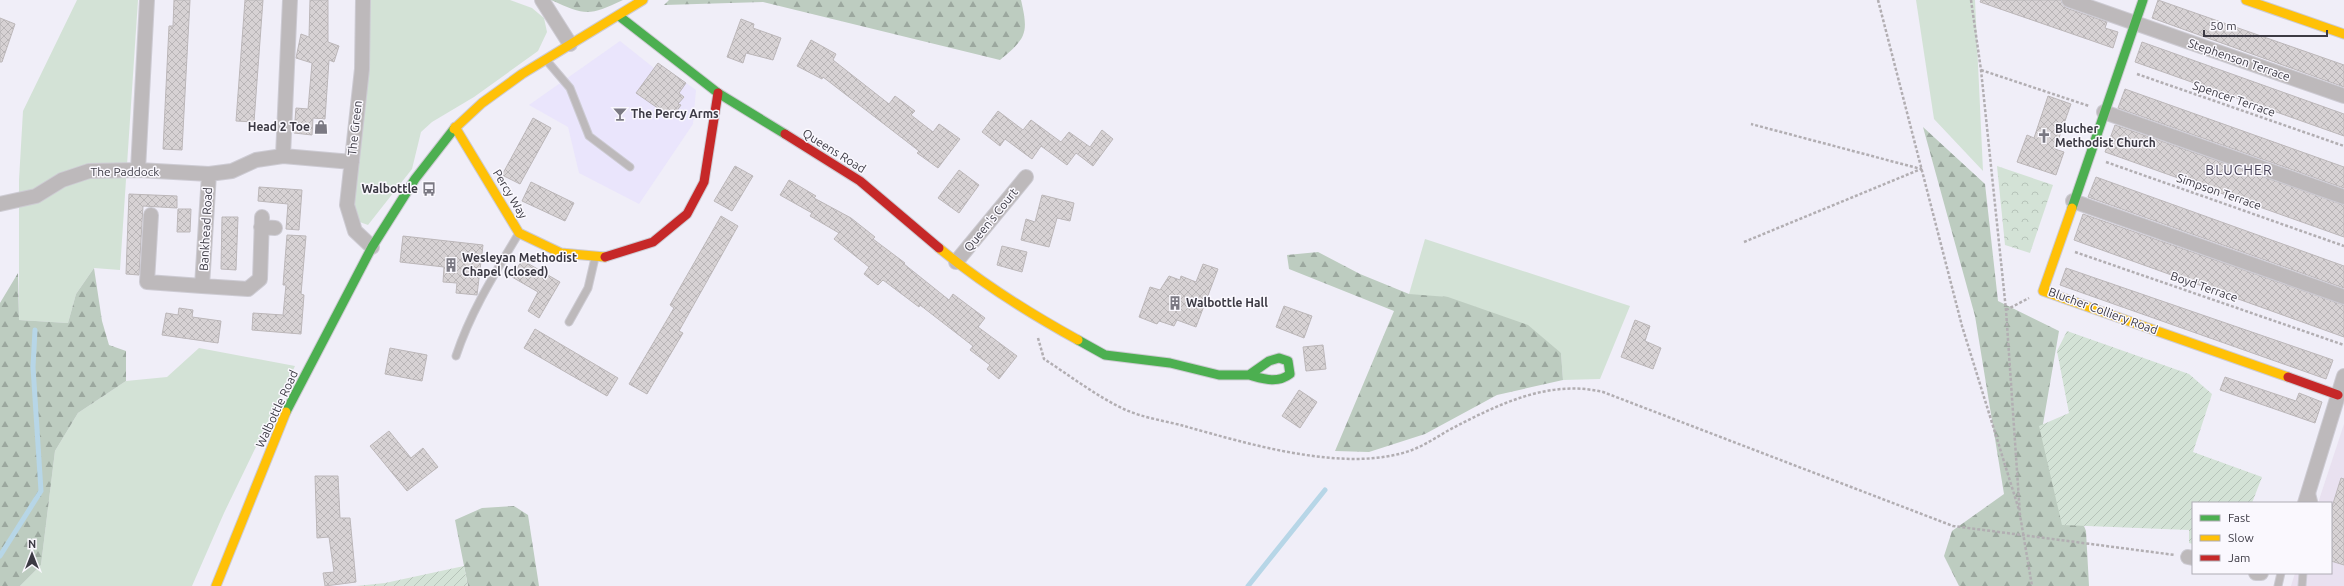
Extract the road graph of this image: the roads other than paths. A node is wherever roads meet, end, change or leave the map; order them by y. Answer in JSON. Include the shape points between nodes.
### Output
{"nodes":[{"id":1,"x":147,"y":0,"type":"edge"},
{"id":2,"x":290,"y":0,"type":"edge"},
{"id":3,"x":363,"y":0,"type":"edge"},
{"id":4,"x":530,"y":0,"type":"edge"},
{"id":5,"x":643,"y":0,"type":"edge"},
{"id":6,"x":2069,"y":0,"type":"edge"},
{"id":7,"x":2143,"y":0,"type":"edge"},
{"id":8,"x":2246,"y":0,"type":"edge"},
{"id":9,"x":543,"y":2,"type":"edge"},
{"id":10,"x":619,"y":16,"type":"junction"},
{"id":11,"x":2134,"y":24,"type":"junction"},
{"id":12,"x":2344,"y":34,"type":"edge"},
{"id":13,"x":570,"y":44,"type":"junction"},
{"id":14,"x":546,"y":59,"type":"junction"},
{"id":15,"x":718,"y":93,"type":"junction"},
{"id":16,"x":2344,"y":96,"type":"edge"},
{"id":17,"x":2104,"y":112,"type":"junction"},
{"id":18,"x":455,"y":127,"type":"junction"},
{"id":19,"x":283,"y":156,"type":"junction"},
{"id":20,"x":352,"y":162,"type":"junction"},
{"id":21,"x":630,"y":167,"type":"dead end"},
{"id":22,"x":138,"y":170,"type":"junction"},
{"id":23,"x":209,"y":174,"type":"junction"},
{"id":24,"x":1026,"y":177,"type":"dead end"},
{"id":25,"x":2344,"y":197,"type":"edge"},
{"id":26,"x":2073,"y":202,"type":"junction"},
{"id":27,"x":0,"y":204,"type":"edge"},
{"id":28,"x":151,"y":216,"type":"dead end"},
{"id":29,"x":266,"y":224,"type":"dead end"},
{"id":30,"x":519,"y":233,"type":"junction"},
{"id":31,"x":372,"y":247,"type":"junction"},
{"id":32,"x":596,"y":256,"type":"junction"},
{"id":33,"x":956,"y":262,"type":"junction"},
{"id":34,"x":202,"y":286,"type":"junction"},
{"id":35,"x":2344,"y":297,"type":"edge"},
{"id":36,"x":568,"y":322,"type":"dead end"},
{"id":37,"x":456,"y":356,"type":"dead end"},
{"id":38,"x":1249,"y":375,"type":"dead end"},
{"id":39,"x":2344,"y":376,"type":"edge"},
{"id":40,"x":2338,"y":395,"type":"junction"},
{"id":41,"x":2310,"y":487,"type":"junction"},
{"id":42,"x":2305,"y":502,"type":"edge"},
{"id":43,"x":2314,"y":502,"type":"edge"},
{"id":44,"x":2281,"y":574,"type":"edge"},
{"id":45,"x":2303,"y":574,"type":"edge"},
{"id":46,"x":216,"y":586,"type":"edge"},
{"id":47,"x":2278,"y":586,"type":"edge"},
{"id":48,"x":2302,"y":586,"type":"edge"}],
"edges":[{"from":1,"to":22,"type":"street"},
{"from":2,"to":19,"type":"street"},
{"from":3,"to":20,"type":"street","name":"The Green","via":[[362,69]]},
{"from":4,"to":9,"type":"street"},
{"from":5,"to":10,"type":"street","name":"Walbottle Road"},
{"from":6,"to":11,"type":"street","name":"Stephenson Terrace"},
{"from":7,"to":11,"type":"street","name":"Blucher Colliery Road"},
{"from":8,"to":12,"type":"street"},
{"from":9,"to":13,"type":"street"},
{"from":10,"to":13,"type":"street","name":"Walbottle Road"},
{"from":10,"to":15,"type":"street","name":"Queens Road"},
{"from":11,"to":16,"type":"street","name":"Stephenson Terrace"},
{"from":11,"to":17,"type":"street","name":"Blucher Colliery Road"},
{"from":13,"to":14,"type":"street","name":"Walbottle Road"},
{"from":14,"to":18,"type":"street","name":"Walbottle Road","via":[[482,103]]},
{"from":14,"to":21,"type":"lane","via":[[570,88],[589,136]]},
{"from":15,"to":32,"type":"street","name":"Percy Way","via":[[704,182],[687,214],[653,242],[609,257]]},
{"from":15,"to":33,"type":"street","name":"Queens Road","via":[[860,181]]},
{"from":17,"to":25,"type":"street"},
{"from":17,"to":26,"type":"street","name":"Blucher Colliery Road"},
{"from":18,"to":30,"type":"street","name":"Percy Way"},
{"from":18,"to":31,"type":"street","name":"Walbottle Road","via":[[414,179]]},
{"from":19,"to":20,"type":"street","name":"Bankhead Road"},
{"from":19,"to":23,"type":"street","name":"Bankhead Road","via":[[256,160],[232,171]]},
{"from":20,"to":31,"type":"street","name":"The Green","via":[[347,204],[355,231]]},
{"from":22,"to":23,"type":"street","name":"The Paddock"},
{"from":22,"to":27,"type":"street","name":"The Paddock","via":[[89,171],[62,180],[36,196]]},
{"from":23,"to":34,"type":"street","name":"Bankhead Road"},
{"from":24,"to":33,"type":"street","name":"Queen's Court"},
{"from":26,"to":35,"type":"street"},
{"from":26,"to":40,"type":"street","name":"Blucher Colliery Road","via":[[2043,291]]},
{"from":28,"to":34,"type":"street","name":"Bankhead Road","via":[[147,282]]},
{"from":29,"to":34,"type":"street","name":"Bankhead Road","via":[[260,279],[256,285],[248,289]]},
{"from":30,"to":32,"type":"street","name":"Percy Way","via":[[561,253]]},
{"from":30,"to":37,"type":"lane","via":[[486,287],[466,327]]},
{"from":31,"to":46,"type":"street","name":"Walbottle Road","via":[[284,417]]},
{"from":32,"to":36,"type":"lane","via":[[588,288]]},
{"from":33,"to":38,"type":"street","name":"Queens Road","via":[[1030,313],[1105,355],[1170,363],[1219,375]]},
{"from":39,"to":40,"type":"street"},
{"from":40,"to":41,"type":"street"},
{"from":41,"to":42,"type":"street"},
{"from":41,"to":43,"type":"lane"},
{"from":44,"to":47,"type":"lane"},
{"from":45,"to":48,"type":"lane"}]}
